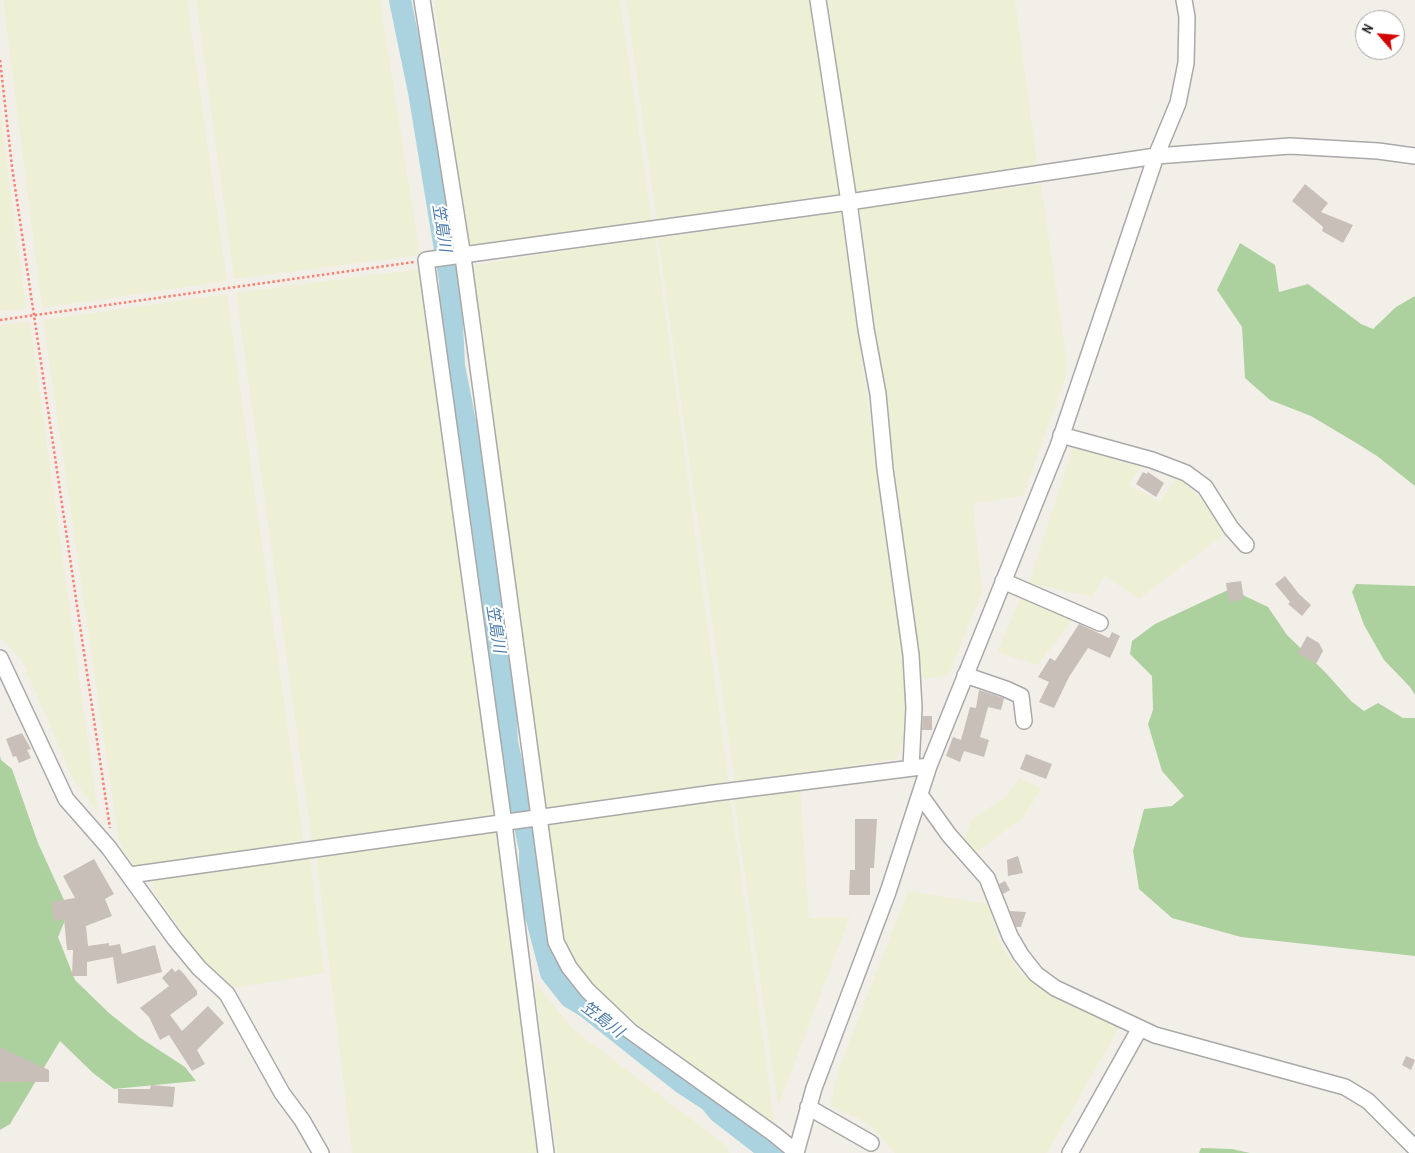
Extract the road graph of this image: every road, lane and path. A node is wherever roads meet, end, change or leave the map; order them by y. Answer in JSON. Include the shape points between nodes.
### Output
{"nodes":[{"id":1,"x":422,"y":0,"type":"edge"},
{"id":2,"x":818,"y":0,"type":"edge"},
{"id":3,"x":1184,"y":0,"type":"edge"},
{"id":4,"x":0,"y":60,"type":"edge"},
{"id":5,"x":1156,"y":156,"type":"junction"},
{"id":6,"x":1415,"y":156,"type":"edge"},
{"id":7,"x":849,"y":202,"type":"junction"},
{"id":8,"x":463,"y":257,"type":"junction"},
{"id":9,"x":426,"y":260,"type":"junction"},
{"id":10,"x":35,"y":314,"type":"junction"},
{"id":11,"x":0,"y":320,"type":"edge"},
{"id":12,"x":1061,"y":435,"type":"junction"},
{"id":13,"x":1246,"y":545,"type":"dead end"},
{"id":14,"x":1003,"y":581,"type":"junction"},
{"id":15,"x":1100,"y":623,"type":"dead end"},
{"id":16,"x":0,"y":658,"type":"edge"},
{"id":17,"x":965,"y":675,"type":"junction"},
{"id":18,"x":1024,"y":721,"type":"dead end"},
{"id":19,"x":929,"y":766,"type":"junction"},
{"id":20,"x":911,"y":767,"type":"junction"},
{"id":21,"x":921,"y":796,"type":"junction"},
{"id":22,"x":538,"y":818,"type":"junction"},
{"id":23,"x":504,"y":824,"type":"junction"},
{"id":24,"x":109,"y":848,"type":"junction"},
{"id":25,"x":130,"y":875,"type":"junction"},
{"id":26,"x":1140,"y":1028,"type":"junction"},
{"id":27,"x":808,"y":1107,"type":"junction"},
{"id":28,"x":871,"y":1143,"type":"dead end"},
{"id":29,"x":1415,"y":1148,"type":"edge"},
{"id":30,"x":321,"y":1153,"type":"edge"},
{"id":31,"x":546,"y":1153,"type":"edge"},
{"id":32,"x":796,"y":1153,"type":"edge"},
{"id":33,"x":1070,"y":1153,"type":"edge"}],
"edges":[{"from":1,"to":8,"type":"street"},
{"from":2,"to":7,"type":"street"},
{"from":3,"to":5,"type":"street","via":[[1186,63],[1178,103]]},
{"from":4,"to":10,"type":"path","via":[[12,167]]},
{"from":5,"to":6,"type":"street","via":[[1290,146]]},
{"from":5,"to":7,"type":"street"},
{"from":5,"to":12,"type":"street"},
{"from":7,"to":8,"type":"street"},
{"from":7,"to":20,"type":"street","via":[[912,655]]},
{"from":8,"to":9,"type":"street"},
{"from":8,"to":22,"type":"street"},
{"from":9,"to":10,"type":"path"},
{"from":9,"to":23,"type":"street"},
{"from":10,"to":11,"type":"path"},
{"from":10,"to":24,"type":"path","via":[[110,825]]},
{"from":12,"to":13,"type":"street","via":[[1152,460],[1186,473],[1205,487]]},
{"from":12,"to":14,"type":"street"},
{"from":14,"to":15,"type":"street"},
{"from":14,"to":17,"type":"street"},
{"from":16,"to":24,"type":"street","via":[[66,799]]},
{"from":17,"to":18,"type":"street","via":[[1021,696]]},
{"from":17,"to":19,"type":"street"},
{"from":19,"to":20,"type":"street"},
{"from":19,"to":21,"type":"street"},
{"from":20,"to":22,"type":"street"},
{"from":21,"to":26,"type":"street","via":[[949,835],[988,878],[1010,936],[1036,974],[1055,988]]},
{"from":21,"to":27,"type":"street"},
{"from":22,"to":23,"type":"street"},
{"from":22,"to":32,"type":"street","via":[[556,942],[569,967],[587,990],[630,1031]]},
{"from":23,"to":25,"type":"street"},
{"from":23,"to":31,"type":"street"},
{"from":24,"to":25,"type":"street"},
{"from":25,"to":30,"type":"street","via":[[181,946],[227,994],[282,1093]]},
{"from":26,"to":29,"type":"street","via":[[1155,1035],[1345,1087],[1368,1101]]},
{"from":26,"to":33,"type":"street"},
{"from":27,"to":28,"type":"street"},
{"from":27,"to":32,"type":"street"}]}
